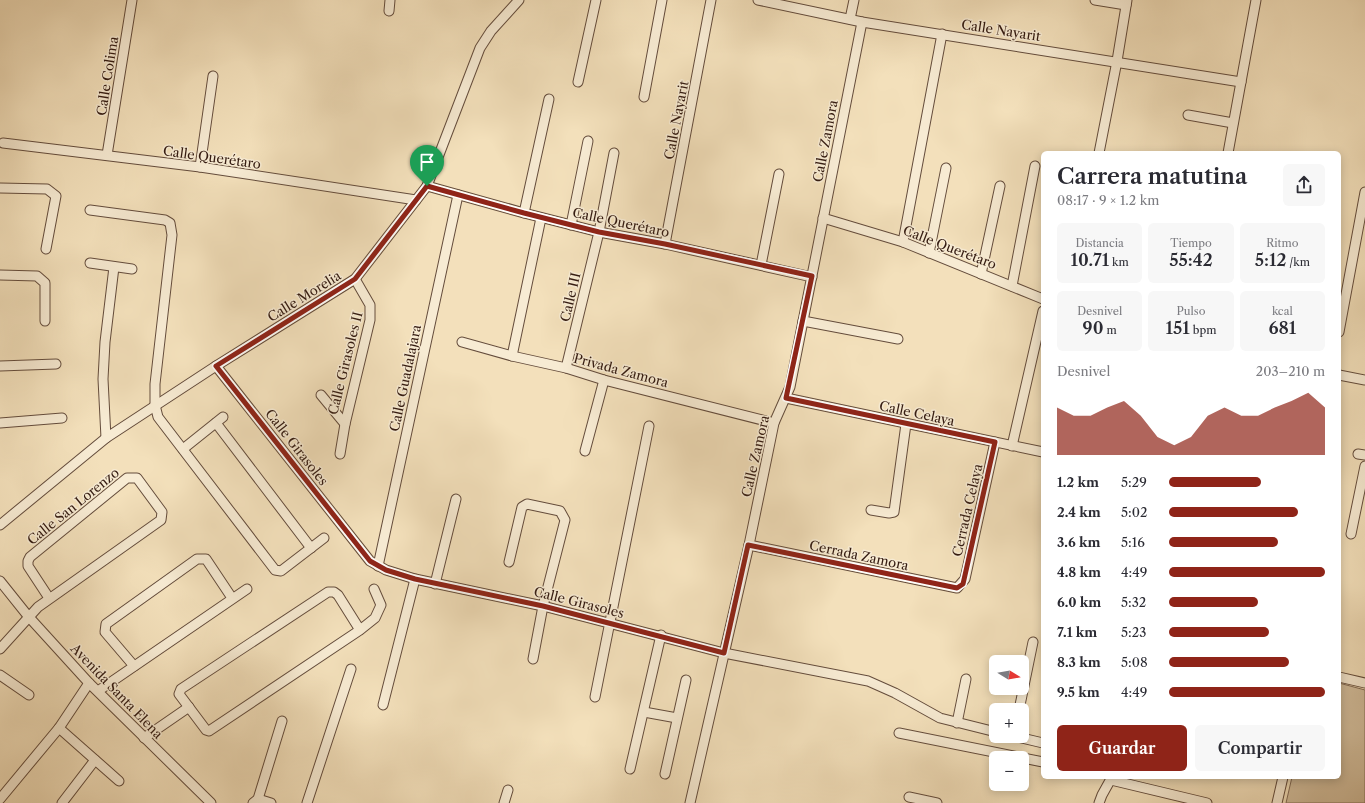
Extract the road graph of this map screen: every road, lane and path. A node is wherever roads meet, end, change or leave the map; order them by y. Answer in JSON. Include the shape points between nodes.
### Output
{"nodes":[{"id":1,"x":132,"y":0,"type":"edge"},
{"id":2,"x":390,"y":0,"type":"edge"},
{"id":3,"x":519,"y":0,"type":"edge"},
{"id":4,"x":596,"y":0,"type":"edge"},
{"id":5,"x":662,"y":0,"type":"edge"},
{"id":6,"x":711,"y":0,"type":"edge"},
{"id":7,"x":758,"y":0,"type":"edge"},
{"id":8,"x":854,"y":0,"type":"edge"},
{"id":9,"x":1095,"y":0,"type":"edge"},
{"id":10,"x":1256,"y":0,"type":"edge"},
{"id":11,"x":1126,"y":3,"type":"edge"},
{"id":12,"x":389,"y":11,"type":"dead end"},
{"id":13,"x":850,"y":19,"type":"junction"},
{"id":14,"x":862,"y":22,"type":"junction"},
{"id":15,"x":942,"y":34,"type":"junction"},
{"id":16,"x":1117,"y":61,"type":"junction"},
{"id":17,"x":213,"y":76,"type":"dead end"},
{"id":18,"x":578,"y":82,"type":"dead end"},
{"id":19,"x":1241,"y":82,"type":"junction"},
{"id":20,"x":644,"y":97,"type":"dead end"},
{"id":21,"x":549,"y":99,"type":"dead end"},
{"id":22,"x":1188,"y":116,"type":"dead end"},
{"id":23,"x":1233,"y":123,"type":"junction"},
{"id":24,"x":588,"y":142,"type":"dead end"},
{"id":25,"x":3,"y":143,"type":"dead end"},
{"id":26,"x":1099,"y":151,"type":"edge"},
{"id":27,"x":1228,"y":151,"type":"edge"},
{"id":28,"x":614,"y":153,"type":"dead end"},
{"id":29,"x":107,"y":156,"type":"junction"},
{"id":30,"x":1036,"y":166,"type":"dead end"},
{"id":31,"x":200,"y":168,"type":"junction"},
{"id":32,"x":946,"y":168,"type":"dead end"},
{"id":33,"x":779,"y":174,"type":"dead end"},
{"id":34,"x":427,"y":186,"type":"junction"},
{"id":35,"x":1000,"y":186,"type":"dead end"},
{"id":36,"x":0,"y":188,"type":"edge"},
{"id":37,"x":1365,"y":192,"type":"edge"},
{"id":38,"x":458,"y":195,"type":"junction"},
{"id":39,"x":416,"y":200,"type":"junction"},
{"id":40,"x":90,"y":210,"type":"dead end"},
{"id":41,"x":524,"y":213,"type":"junction"},
{"id":42,"x":541,"y":218,"type":"junction"},
{"id":43,"x":823,"y":218,"type":"junction"},
{"id":44,"x":571,"y":225,"type":"junction"},
{"id":45,"x":599,"y":232,"type":"junction"},
{"id":46,"x":903,"y":242,"type":"junction"},
{"id":47,"x":665,"y":244,"type":"junction"},
{"id":48,"x":46,"y":248,"type":"dead end"},
{"id":49,"x":929,"y":253,"type":"junction"},
{"id":50,"x":90,"y":263,"type":"dead end"},
{"id":51,"x":762,"y":265,"type":"junction"},
{"id":52,"x":114,"y":267,"type":"junction"},
{"id":53,"x":132,"y":270,"type":"dead end"},
{"id":54,"x":982,"y":274,"type":"junction"},
{"id":55,"x":0,"y":276,"type":"edge"},
{"id":56,"x":812,"y":276,"type":"junction"},
{"id":57,"x":355,"y":279,"type":"junction"},
{"id":58,"x":1012,"y":286,"type":"junction"},
{"id":59,"x":1041,"y":298,"type":"edge"},
{"id":60,"x":1041,"y":320,"type":"edge"},
{"id":61,"x":45,"y":321,"type":"dead end"},
{"id":62,"x":803,"y":321,"type":"junction"},
{"id":63,"x":1341,"y":321,"type":"edge"},
{"id":64,"x":898,"y":338,"type":"dead end"},
{"id":65,"x":462,"y":342,"type":"dead end"},
{"id":66,"x":512,"y":356,"type":"junction"},
{"id":67,"x":56,"y":364,"type":"dead end"},
{"id":68,"x":0,"y":366,"type":"edge"},
{"id":69,"x":216,"y":366,"type":"junction"},
{"id":70,"x":566,"y":368,"type":"junction"},
{"id":71,"x":1341,"y":375,"type":"edge"},
{"id":72,"x":604,"y":380,"type":"junction"},
{"id":73,"x":1365,"y":380,"type":"edge"},
{"id":74,"x":321,"y":395,"type":"dead end"},
{"id":75,"x":786,"y":398,"type":"junction"},
{"id":76,"x":155,"y":405,"type":"junction"},
{"id":77,"x":62,"y":418,"type":"dead end"},
{"id":78,"x":0,"y":423,"type":"edge"},
{"id":79,"x":774,"y":423,"type":"junction"},
{"id":80,"x":345,"y":424,"type":"junction"},
{"id":81,"x":906,"y":424,"type":"junction"},
{"id":82,"x":649,"y":426,"type":"dead end"},
{"id":83,"x":106,"y":438,"type":"junction"},
{"id":84,"x":995,"y":442,"type":"junction"},
{"id":85,"x":1012,"y":446,"type":"junction"},
{"id":86,"x":183,"y":449,"type":"junction"},
{"id":87,"x":585,"y":451,"type":"dead end"},
{"id":88,"x":1041,"y":452,"type":"edge"},
{"id":89,"x":340,"y":454,"type":"dead end"},
{"id":90,"x":1365,"y":466,"type":"edge"},
{"id":91,"x":456,"y":499,"type":"dead end"},
{"id":92,"x":871,"y":510,"type":"dead end"},
{"id":93,"x":0,"y":525,"type":"edge"},
{"id":94,"x":1351,"y":534,"type":"dead end"},
{"id":95,"x":324,"y":538,"type":"dead end"},
{"id":96,"x":748,"y":545,"type":"junction"},
{"id":97,"x":311,"y":548,"type":"junction"},
{"id":98,"x":509,"y":562,"type":"dead end"},
{"id":99,"x":378,"y":566,"type":"junction"},
{"id":100,"x":415,"y":579,"type":"junction"},
{"id":101,"x":0,"y":581,"type":"edge"},
{"id":102,"x":436,"y":584,"type":"junction"},
{"id":103,"x":963,"y":584,"type":"joint"},
{"id":104,"x":374,"y":589,"type":"dead end"},
{"id":105,"x":247,"y":590,"type":"dead end"},
{"id":106,"x":5,"y":593,"type":"edge"},
{"id":107,"x":50,"y":598,"type":"junction"},
{"id":108,"x":232,"y":598,"type":"junction"},
{"id":109,"x":543,"y":606,"type":"junction"},
{"id":110,"x":28,"y":616,"type":"junction"},
{"id":111,"x":611,"y":623,"type":"junction"},
{"id":112,"x":360,"y":630,"type":"junction"},
{"id":113,"x":661,"y":635,"type":"junction"},
{"id":114,"x":1033,"y":642,"type":"dead end"},
{"id":115,"x":0,"y":649,"type":"edge"},
{"id":116,"x":724,"y":653,"type":"junction"},
{"id":117,"x":533,"y":659,"type":"dead end"},
{"id":118,"x":134,"y":666,"type":"junction"},
{"id":119,"x":351,"y":669,"type":"dead end"},
{"id":120,"x":0,"y":675,"type":"edge"},
{"id":121,"x":1341,"y":677,"type":"edge"},
{"id":122,"x":966,"y":679,"type":"dead end"},
{"id":123,"x":686,"y":680,"type":"dead end"},
{"id":124,"x":89,"y":683,"type":"junction"},
{"id":125,"x":1365,"y":683,"type":"edge"},
{"id":126,"x":98,"y":691,"type":"junction"},
{"id":127,"x":29,"y":695,"type":"dead end"},
{"id":128,"x":595,"y":697,"type":"dead end"},
{"id":129,"x":1020,"y":703,"type":"edge"},
{"id":130,"x":383,"y":705,"type":"dead end"},
{"id":131,"x":189,"y":707,"type":"junction"},
{"id":132,"x":644,"y":712,"type":"junction"},
{"id":133,"x":677,"y":718,"type":"junction"},
{"id":134,"x":282,"y":721,"type":"dead end"},
{"id":135,"x":957,"y":723,"type":"junction"},
{"id":136,"x":59,"y":728,"type":"junction"},
{"id":137,"x":989,"y":730,"type":"edge"},
{"id":138,"x":899,"y":733,"type":"dead end"},
{"id":139,"x":144,"y":738,"type":"junction"},
{"id":140,"x":1029,"y":740,"type":"edge"},
{"id":141,"x":1041,"y":743,"type":"edge"},
{"id":142,"x":95,"y":760,"type":"junction"},
{"id":143,"x":1041,"y":762,"type":"edge"},
{"id":144,"x":630,"y":769,"type":"dead end"},
{"id":145,"x":665,"y":774,"type":"dead end"},
{"id":146,"x":1111,"y":779,"type":"edge"},
{"id":147,"x":1283,"y":779,"type":"edge"},
{"id":148,"x":119,"y":781,"type":"dead end"},
{"id":149,"x":508,"y":790,"type":"dead end"},
{"id":150,"x":909,"y":798,"type":"dead end"},
{"id":151,"x":0,"y":799,"type":"edge"},
{"id":152,"x":256,"y":801,"type":"edge"},
{"id":153,"x":62,"y":803,"type":"edge"},
{"id":154,"x":211,"y":803,"type":"edge"},
{"id":155,"x":271,"y":803,"type":"edge"},
{"id":156,"x":308,"y":803,"type":"edge"},
{"id":157,"x":504,"y":803,"type":"edge"},
{"id":158,"x":690,"y":803,"type":"edge"},
{"id":159,"x":937,"y":803,"type":"edge"},
{"id":160,"x":1099,"y":803,"type":"edge"},
{"id":161,"x":1207,"y":803,"type":"edge"},
{"id":162,"x":1277,"y":803,"type":"edge"}],
"edges":[{"from":1,"to":29,"type":"street","name":"Calle Colima"},
{"from":2,"to":12,"type":"street"},
{"from":3,"to":34,"type":"street","name":"Calle Morelia","via":[[491,31],[480,48]]},
{"from":4,"to":18,"type":"street"},
{"from":5,"to":20,"type":"street"},
{"from":6,"to":47,"type":"street","name":"Calle Nayarit"},
{"from":7,"to":13,"type":"street","name":"Calle Nayarit"},
{"from":8,"to":13,"type":"street"},
{"from":9,"to":11,"type":"street"},
{"from":10,"to":19,"type":"street"},
{"from":11,"to":16,"type":"street"},
{"from":13,"to":14,"type":"street","name":"Calle Nayarit"},
{"from":14,"to":15,"type":"street","name":"Calle Nayarit"},
{"from":14,"to":43,"type":"street","name":"Calle Zamora"},
{"from":15,"to":16,"type":"street","name":"Calle Nayarit"},
{"from":15,"to":46,"type":"street"},
{"from":16,"to":19,"type":"street","name":"Calle Nayarit"},
{"from":16,"to":26,"type":"street"},
{"from":17,"to":31,"type":"street"},
{"from":19,"to":23,"type":"street"},
{"from":21,"to":41,"type":"street"},
{"from":22,"to":23,"type":"street"},
{"from":23,"to":27,"type":"street"},
{"from":24,"to":44,"type":"street"},
{"from":25,"to":29,"type":"street","name":"Calle Querétaro"},
{"from":28,"to":45,"type":"street","name":"Calle III"},
{"from":29,"to":31,"type":"street","name":"Calle Querétaro"},
{"from":30,"to":58,"type":"street"},
{"from":31,"to":39,"type":"street","name":"Calle Querétaro"},
{"from":32,"to":49,"type":"street"},
{"from":33,"to":51,"type":"street"},
{"from":34,"to":38,"type":"street","name":"Calle Querétaro"},
{"from":34,"to":39,"type":"street","name":"Calle Morelia"},
{"from":35,"to":54,"type":"street"},
{"from":36,"to":48,"type":"street","via":[[47,189],[56,196]]},
{"from":37,"to":63,"type":"street"},
{"from":38,"to":41,"type":"street","name":"Calle Querétaro"},
{"from":38,"to":99,"type":"street","name":"Calle Guadalajara"},
{"from":39,"to":57,"type":"street","name":"Calle Morelia"},
{"from":40,"to":76,"type":"street","via":[[165,220],[170,223],[172,235],[154,384]]},
{"from":41,"to":42,"type":"street","name":"Calle Querétaro"},
{"from":42,"to":44,"type":"street","name":"Calle Querétaro"},
{"from":42,"to":66,"type":"street"},
{"from":43,"to":46,"type":"street","name":"Calle Querétaro"},
{"from":43,"to":56,"type":"street","name":"Calle Zamora"},
{"from":44,"to":45,"type":"street","name":"Calle Querétaro"},
{"from":45,"to":47,"type":"street","name":"Calle Querétaro"},
{"from":45,"to":70,"type":"street","name":"Calle III"},
{"from":46,"to":49,"type":"street","name":"Calle Querétaro"},
{"from":47,"to":51,"type":"street","name":"Calle Querétaro"},
{"from":49,"to":54,"type":"street","name":"Calle Querétaro"},
{"from":50,"to":52,"type":"street"},
{"from":51,"to":56,"type":"street","name":"Calle Querétaro"},
{"from":52,"to":53,"type":"street"},
{"from":52,"to":83,"type":"street","via":[[104,349]]},
{"from":54,"to":58,"type":"street","name":"Calle Querétaro"},
{"from":55,"to":61,"type":"street","via":[[37,276],[45,283]]},
{"from":56,"to":62,"type":"street","name":"Calle Zamora"},
{"from":57,"to":69,"type":"street","name":"Calle Morelia"},
{"from":57,"to":80,"type":"street","name":"Calle Girasoles II","via":[[370,305],[371,314]]},
{"from":58,"to":59,"type":"street","name":"Calle Querétaro"},
{"from":60,"to":85,"type":"street"},
{"from":62,"to":64,"type":"street"},
{"from":62,"to":75,"type":"street","name":"Calle Zamora"},
{"from":65,"to":66,"type":"street","name":"Privada Zamora"},
{"from":66,"to":70,"type":"street","name":"Privada Zamora"},
{"from":67,"to":68,"type":"street"},
{"from":69,"to":76,"type":"street","name":"Calle Morelia"},
{"from":69,"to":99,"type":"street","name":"Calle Girasoles","via":[[370,561]]},
{"from":70,"to":72,"type":"street","name":"Privada Zamora"},
{"from":71,"to":73,"type":"street"},
{"from":72,"to":79,"type":"street","name":"Privada Zamora"},
{"from":72,"to":87,"type":"street"},
{"from":74,"to":80,"type":"street","name":"Calle Girasoles II"},
{"from":75,"to":79,"type":"street","name":"Calle Zamora"},
{"from":75,"to":81,"type":"street","name":"Calle Celaya"},
{"from":76,"to":83,"type":"street","name":"Calle Morelia"},
{"from":76,"to":86,"type":"street","via":[[158,417]]},
{"from":77,"to":78,"type":"street"},
{"from":79,"to":96,"type":"street","name":"Calle Zamora"},
{"from":80,"to":89,"type":"street"},
{"from":81,"to":84,"type":"street","name":"Calle Celaya"},
{"from":81,"to":92,"type":"street","via":[[894,512]]},
{"from":82,"to":111,"type":"street"},
{"from":83,"to":93,"type":"street","name":"Calle Morelia"},
{"from":84,"to":85,"type":"street","name":"Calle Celaya"},
{"from":84,"to":103,"type":"street","name":"Cerrada Celaya"},
{"from":85,"to":88,"type":"street","name":"Calle Celaya"},
{"from":86,"to":97,"type":"street","via":[[275,570],[281,571]]},
{"from":86,"to":97,"type":"street","via":[[220,420]]},
{"from":90,"to":94,"type":"street"},
{"from":91,"to":102,"type":"street"},
{"from":95,"to":97,"type":"street"},
{"from":96,"to":103,"type":"street","name":"Cerrada Zamora","via":[[957,588]]},
{"from":96,"to":116,"type":"street","name":"Calle Zamora"},
{"from":98,"to":109,"type":"street","via":[[522,507],[527,504],[560,511],[563,514],[565,520]]},
{"from":99,"to":100,"type":"street","name":"Calle Girasoles"},
{"from":100,"to":102,"type":"street","name":"Calle Girasoles"},
{"from":100,"to":130,"type":"street"},
{"from":101,"to":106,"type":"street","name":"Avenida Santa Elena"},
{"from":102,"to":109,"type":"street","name":"Calle Girasoles"},
{"from":104,"to":112,"type":"street","via":[[380,599],[380,611],[373,621]]},
{"from":105,"to":108,"type":"street"},
{"from":106,"to":110,"type":"street","name":"Avenida Santa Elena"},
{"from":107,"to":107,"type":"street","name":"Calle San Lorenzo","via":[[28,566],[30,557],[127,478],[137,478],[162,512],[161,520]]},
{"from":107,"to":110,"type":"street","name":"Calle San Lorenzo"},
{"from":108,"to":118,"type":"street"},
{"from":108,"to":118,"type":"street","via":[[206,559],[197,559],[106,624],[105,632]]},
{"from":109,"to":111,"type":"street","name":"Calle Girasoles"},
{"from":109,"to":117,"type":"street"},
{"from":110,"to":115,"type":"street","name":"Calle San Lorenzo"},
{"from":110,"to":124,"type":"street","name":"Avenida Santa Elena"},
{"from":111,"to":113,"type":"street","name":"Calle Girasoles"},
{"from":111,"to":128,"type":"street"},
{"from":112,"to":131,"type":"street","via":[[209,731]]},
{"from":112,"to":131,"type":"street","via":[[338,595],[328,592],[181,689],[179,694]]},
{"from":113,"to":116,"type":"street","name":"Calle Girasoles"},
{"from":113,"to":132,"type":"street"},
{"from":114,"to":129,"type":"street"},
{"from":116,"to":135,"type":"street","name":"Calle Girasoles","via":[[868,681],[935,716]]},
{"from":116,"to":158,"type":"street","name":"Calle Zamora"},
{"from":118,"to":126,"type":"street"},
{"from":119,"to":156,"type":"street"},
{"from":120,"to":127,"type":"street"},
{"from":121,"to":125,"type":"street"},
{"from":122,"to":135,"type":"street"},
{"from":123,"to":133,"type":"street"},
{"from":124,"to":126,"type":"street","name":"Avenida Santa Elena"},
{"from":124,"to":136,"type":"street"},
{"from":126,"to":139,"type":"street","name":"Avenida Santa Elena"},
{"from":131,"to":139,"type":"street"},
{"from":132,"to":133,"type":"street"},
{"from":132,"to":144,"type":"street"},
{"from":133,"to":145,"type":"street"},
{"from":134,"to":152,"type":"street"},
{"from":135,"to":137,"type":"street","name":"Calle Girasoles"},
{"from":136,"to":142,"type":"street"},
{"from":136,"to":151,"type":"street"},
{"from":138,"to":143,"type":"street"},
{"from":139,"to":154,"type":"street","name":"Avenida Santa Elena"},
{"from":140,"to":141,"type":"street"},
{"from":142,"to":148,"type":"street"},
{"from":142,"to":153,"type":"street"},
{"from":146,"to":160,"type":"street"},
{"from":146,"to":161,"type":"street"},
{"from":147,"to":162,"type":"street"},
{"from":149,"to":157,"type":"street"},
{"from":150,"to":159,"type":"street"},
{"from":152,"to":155,"type":"street"}]}
